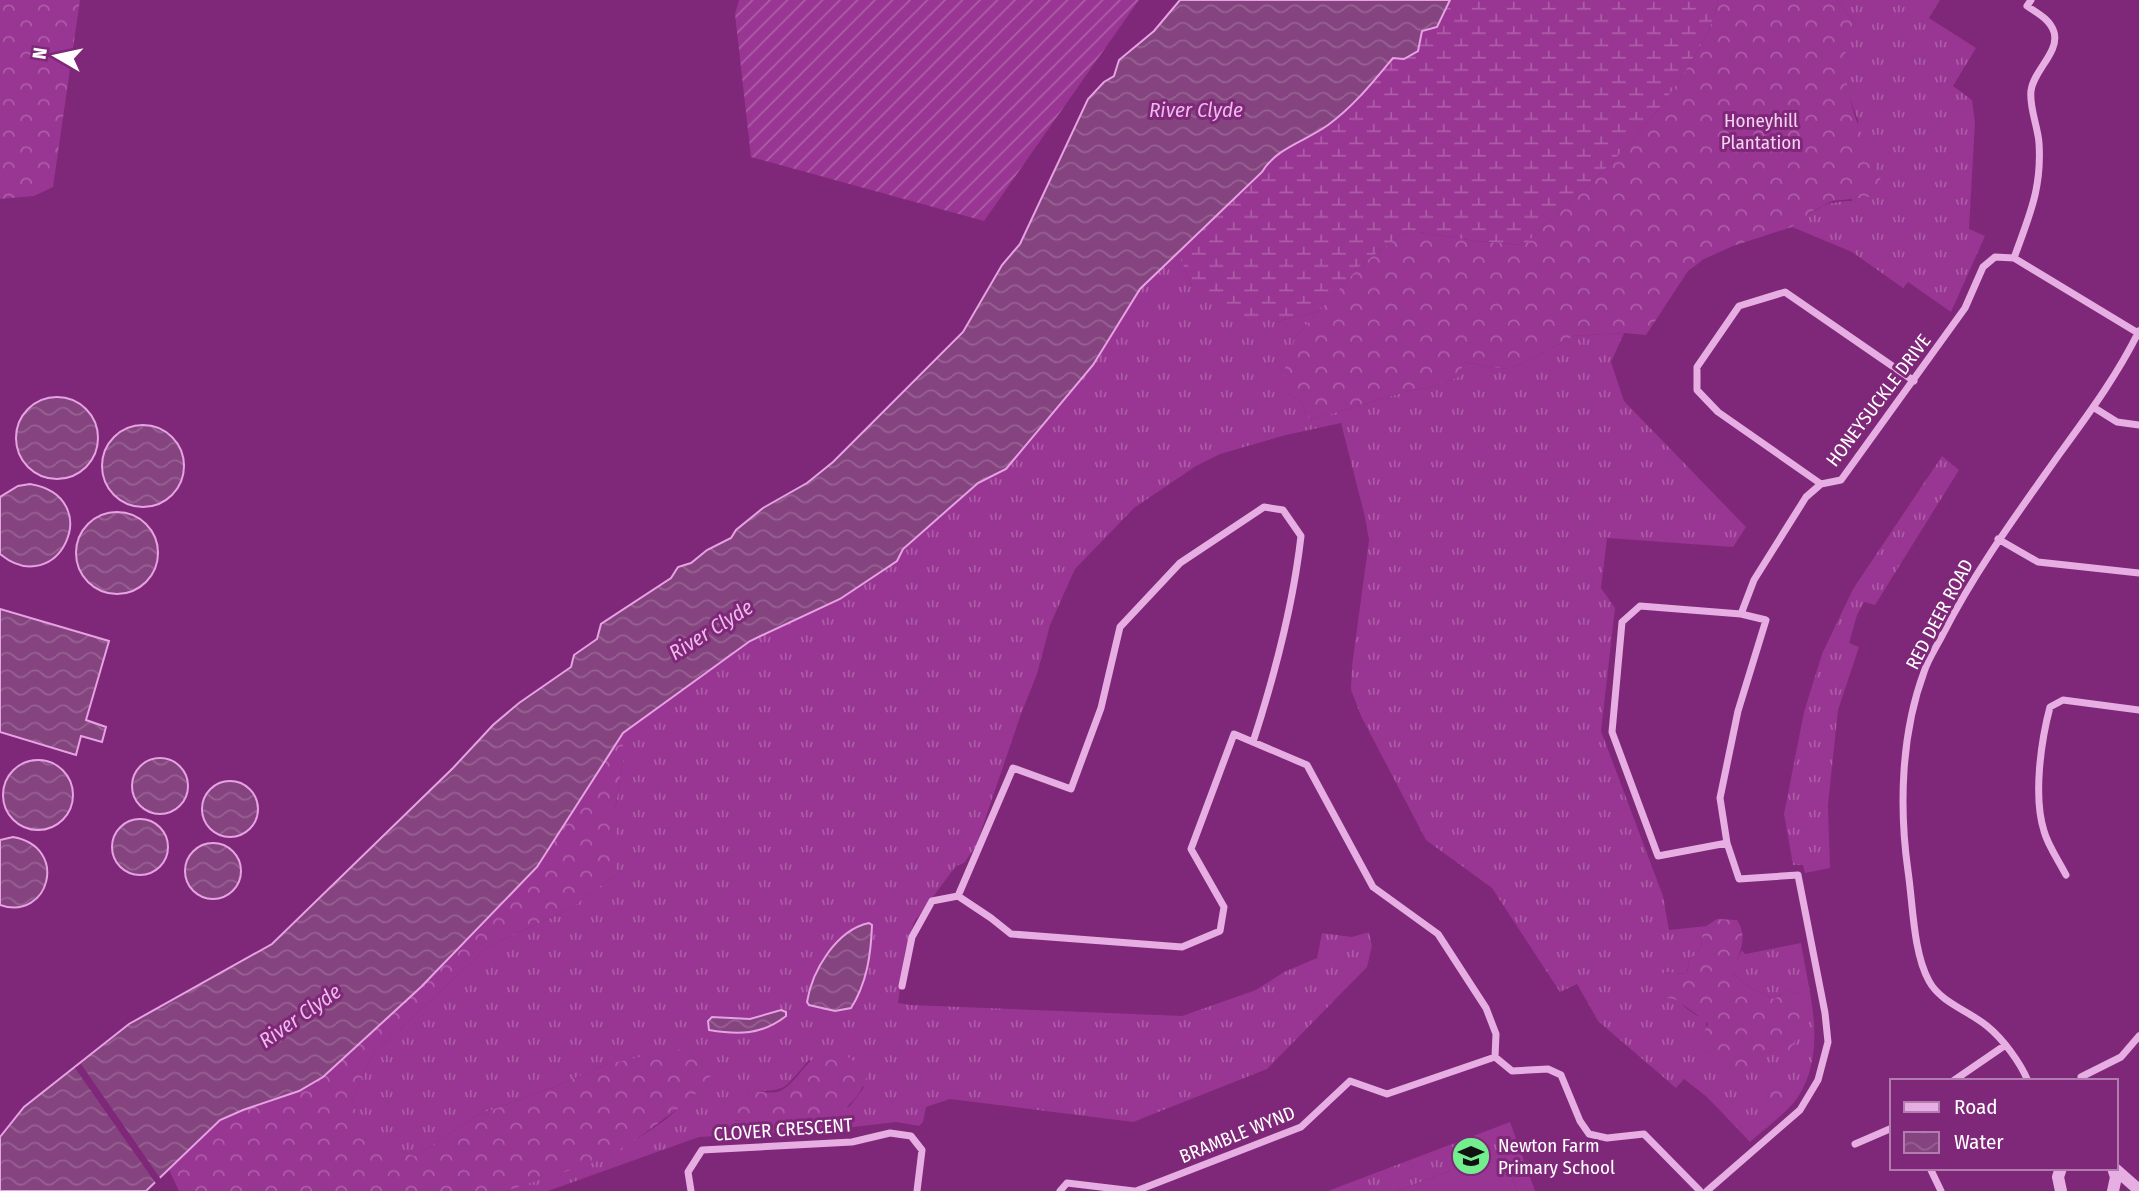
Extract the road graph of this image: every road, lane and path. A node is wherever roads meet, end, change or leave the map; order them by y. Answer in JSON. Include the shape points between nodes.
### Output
{"nodes":[{"id":1,"x":2031,"y":0,"type":"edge"},
{"id":2,"x":2014,"y":258,"type":"junction"},
{"id":3,"x":2138,"y":332,"type":"edge"},
{"id":4,"x":1914,"y":381,"type":"junction"},
{"id":5,"x":2093,"y":407,"type":"junction"},
{"id":6,"x":2139,"y":425,"type":"edge"},
{"id":7,"x":1821,"y":484,"type":"junction"},
{"id":8,"x":1998,"y":539,"type":"junction"},
{"id":9,"x":2139,"y":573,"type":"edge"},
{"id":10,"x":1741,"y":614,"type":"junction"},
{"id":11,"x":2139,"y":709,"type":"edge"},
{"id":12,"x":1254,"y":742,"type":"junction"},
{"id":13,"x":1727,"y":843,"type":"junction"},
{"id":14,"x":2066,"y":875,"type":"dead end"},
{"id":15,"x":958,"y":896,"type":"junction"},
{"id":16,"x":902,"y":986,"type":"dead end"},
{"id":17,"x":2139,"y":1036,"type":"edge"},
{"id":18,"x":2004,"y":1046,"type":"junction"},
{"id":19,"x":1495,"y":1057,"type":"junction"},
{"id":20,"x":2081,"y":1077,"type":"dead end"},
{"id":21,"x":1956,"y":1079,"type":"edge"},
{"id":22,"x":2027,"y":1079,"type":"edge"},
{"id":23,"x":1890,"y":1129,"type":"edge"},
{"id":24,"x":1855,"y":1144,"type":"dead end"},
{"id":25,"x":1931,"y":1170,"type":"edge"},
{"id":26,"x":2060,"y":1170,"type":"edge"},
{"id":27,"x":2114,"y":1170,"type":"edge"},
{"id":28,"x":2115,"y":1170,"type":"edge"},
{"id":29,"x":2139,"y":1190,"type":"edge"},
{"id":30,"x":691,"y":1191,"type":"edge"},
{"id":31,"x":917,"y":1191,"type":"edge"},
{"id":32,"x":1060,"y":1191,"type":"edge"},
{"id":33,"x":1135,"y":1191,"type":"edge"},
{"id":34,"x":1700,"y":1191,"type":"edge"},
{"id":35,"x":1707,"y":1191,"type":"edge"},
{"id":36,"x":1941,"y":1191,"type":"edge"},
{"id":37,"x":2061,"y":1191,"type":"edge"},
{"id":38,"x":2113,"y":1191,"type":"edge"}],
"edges":[{"from":1,"to":2,"type":"street","via":[[2027,6],[2048,21],[2054,33],[2053,46],[2030,93],[2041,168],[2037,194]]},
{"from":2,"to":3,"type":"street"},
{"from":2,"to":4,"type":"street","name":"HONEYSUCKLE DRIVE","via":[[1995,257],[1983,267],[1965,308]]},
{"from":3,"to":5,"type":"street","name":"RED DEER ROAD"},
{"from":4,"to":7,"type":"street","name":"HONEYSUCKLE DRIVE","via":[[1841,480]]},
{"from":4,"to":7,"type":"street","via":[[1786,292],[1739,306],[1697,366],[1697,390],[1718,412]]},
{"from":5,"to":6,"type":"street","via":[[2117,422]]},
{"from":5,"to":8,"type":"street","name":"RED DEER ROAD"},
{"from":7,"to":10,"type":"street","name":"HONEYSUCKLE DRIVE","via":[[1806,497],[1754,580]]},
{"from":8,"to":9,"type":"street","via":[[2038,562]]},
{"from":8,"to":18,"type":"street","name":"RED DEER ROAD","via":[[1958,603],[1924,671],[1904,765],[1905,833],[1920,959],[1929,982],[1987,1026]]},
{"from":10,"to":13,"type":"street","via":[[1766,620],[1738,711],[1720,799]]},
{"from":10,"to":13,"type":"street","via":[[1640,606],[1622,622],[1612,732],[1658,856]]},
{"from":11,"to":14,"type":"street","via":[[2063,700],[2050,707],[2038,793],[2044,831]]},
{"from":12,"to":15,"type":"street","via":[[1234,734],[1191,849],[1224,907],[1220,931],[1182,947],[1011,934]]},
{"from":12,"to":15,"type":"street","via":[[1279,660],[1301,536],[1283,510],[1264,507],[1180,563],[1120,626],[1101,708],[1071,789],[1013,768]]},
{"from":12,"to":19,"type":"street","via":[[1307,765],[1373,887],[1438,934],[1486,1009],[1496,1034]]},
{"from":13,"to":35,"type":"street","via":[[1739,879],[1798,875],[1828,1042],[1818,1080],[1800,1110]]},
{"from":15,"to":16,"type":"street","via":[[932,901],[912,937]]},
{"from":17,"to":20,"type":"street","via":[[2121,1057]]},
{"from":18,"to":21,"type":"street"},
{"from":18,"to":22,"type":"street","name":"RED DEER ROAD"},
{"from":19,"to":33,"type":"street","name":"BRAMBLE WYND","via":[[1387,1094],[1350,1081],[1300,1128]]},
{"from":19,"to":34,"type":"street","via":[[1512,1071],[1548,1069],[1560,1075],[1589,1134],[1607,1138],[1644,1133]]},
{"from":23,"to":24,"type":"street"},
{"from":25,"to":36,"type":"street"},
{"from":26,"to":37,"type":"street"},
{"from":27,"to":38,"type":"street"},
{"from":28,"to":29,"type":"street"},
{"from":30,"to":31,"type":"street","name":"CLOVER CRESCENT","via":[[688,1172],[702,1150],[852,1142],[890,1133],[911,1136],[922,1150]]},
{"from":32,"to":33,"type":"street","name":"BRAMBLE WYND","via":[[1067,1183]]}]}
